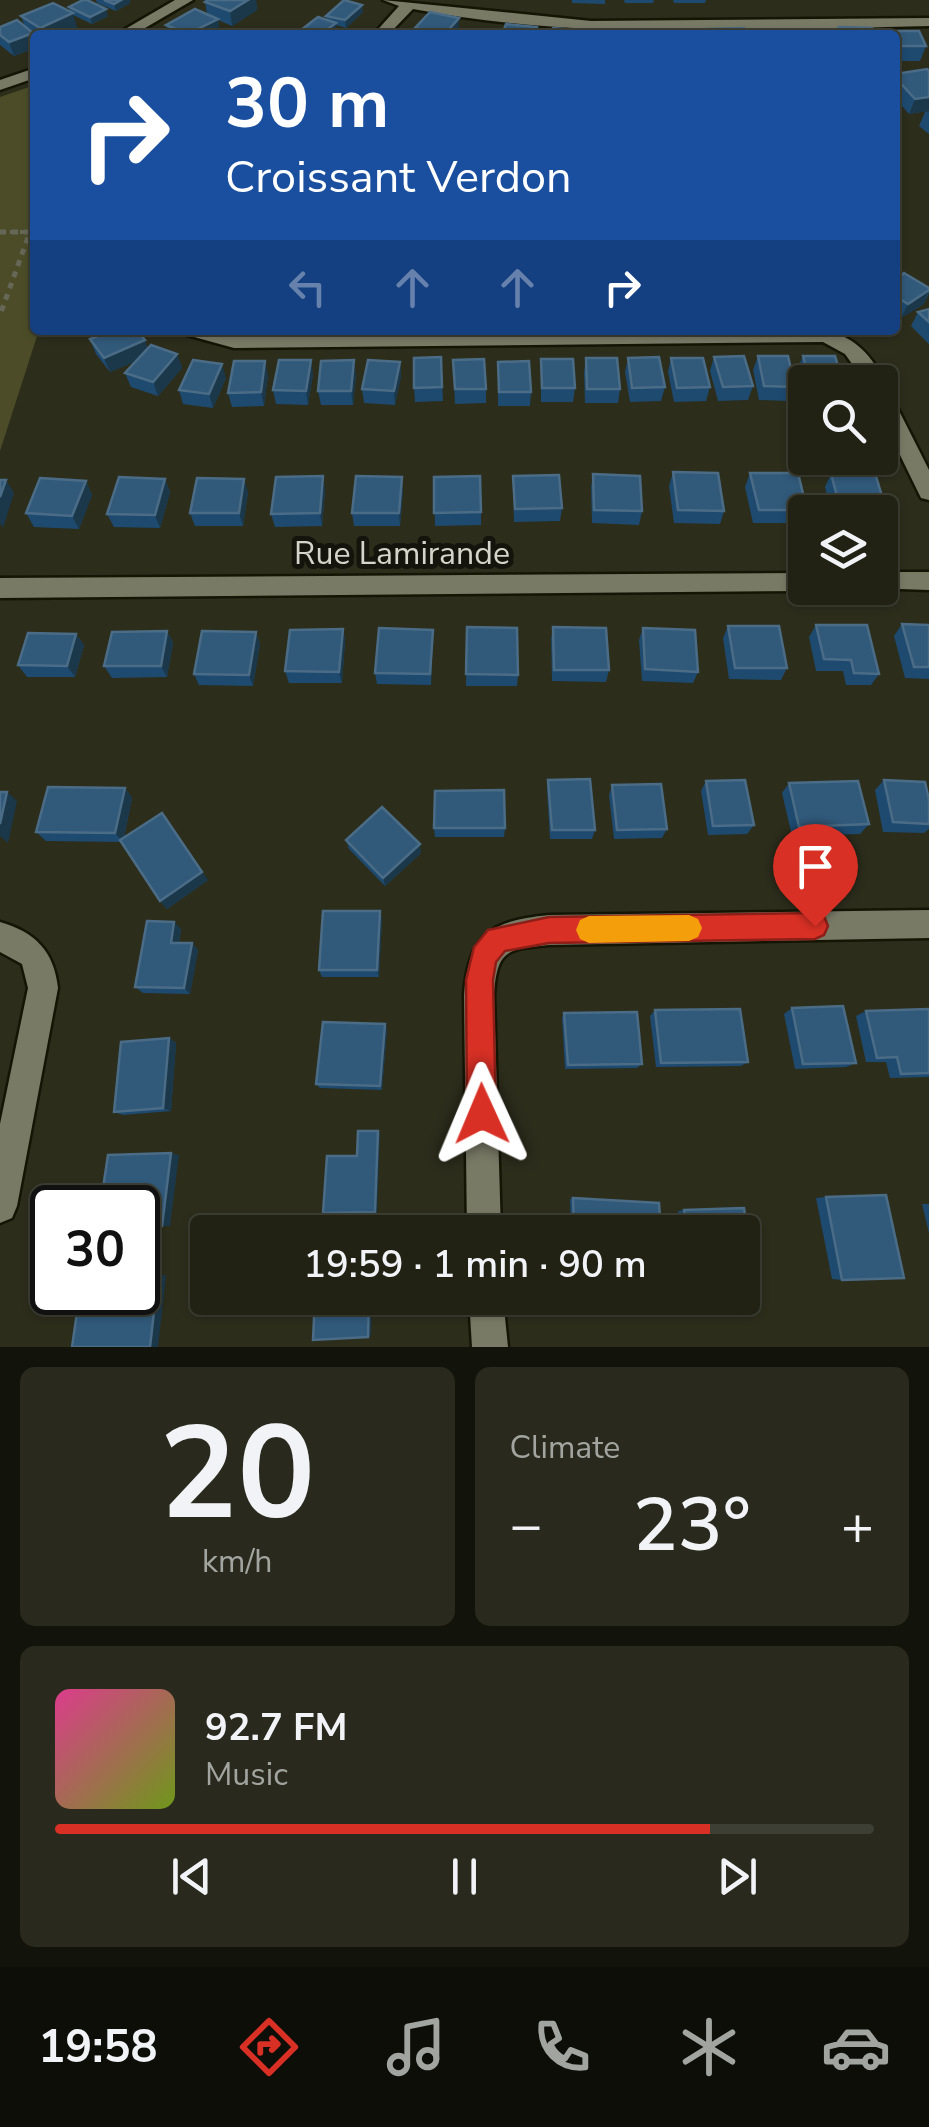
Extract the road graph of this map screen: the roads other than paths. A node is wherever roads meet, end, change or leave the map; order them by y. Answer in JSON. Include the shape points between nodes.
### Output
{"nodes":[{"id":1,"x":186,"y":0,"type":"edge"},
{"id":2,"x":390,"y":0,"type":"edge"},
{"id":3,"x":409,"y":4,"type":"junction"},
{"id":4,"x":929,"y":23,"type":"edge"},
{"id":5,"x":131,"y":30,"type":"edge"},
{"id":6,"x":385,"y":30,"type":"edge"},
{"id":7,"x":30,"y":74,"type":"edge"},
{"id":8,"x":0,"y":85,"type":"edge"},
{"id":9,"x":212,"y":335,"type":"edge"},
{"id":10,"x":733,"y":335,"type":"edge"},
{"id":11,"x":821,"y":335,"type":"edge"},
{"id":12,"x":865,"y":365,"type":"edge"},
{"id":13,"x":898,"y":429,"type":"edge"},
{"id":14,"x":929,"y":492,"type":"edge"},
{"id":15,"x":929,"y":580,"type":"edge"},
{"id":16,"x":898,"y":581,"type":"edge"},
{"id":17,"x":788,"y":582,"type":"edge"},
{"id":18,"x":0,"y":588,"type":"edge"},
{"id":19,"x":929,"y":924,"type":"edge"},
{"id":20,"x":0,"y":938,"type":"edge"},
{"id":21,"x":0,"y":1206,"type":"edge"},
{"id":22,"x":484,"y":1215,"type":"edge"},
{"id":23,"x":487,"y":1315,"type":"edge"},
{"id":24,"x":490,"y":1347,"type":"edge"}],
"edges":[{"from":1,"to":5,"type":"street"},
{"from":2,"to":3,"type":"street"},
{"from":3,"to":4,"type":"street","via":[[568,23]]},
{"from":3,"to":6,"type":"street"},
{"from":7,"to":8,"type":"street"},
{"from":9,"to":10,"type":"street","via":[[234,341]]},
{"from":11,"to":12,"type":"street","via":[[855,349]]},
{"from":13,"to":14,"type":"street"},
{"from":15,"to":16,"type":"street"},
{"from":17,"to":18,"type":"street","name":"Rue Lamirande"},
{"from":19,"to":22,"type":"street","via":[[549,930],[492,943],[479,995]]},
{"from":20,"to":21,"type":"street","via":[[32,952],[43,988]]},
{"from":23,"to":24,"type":"street"}]}
